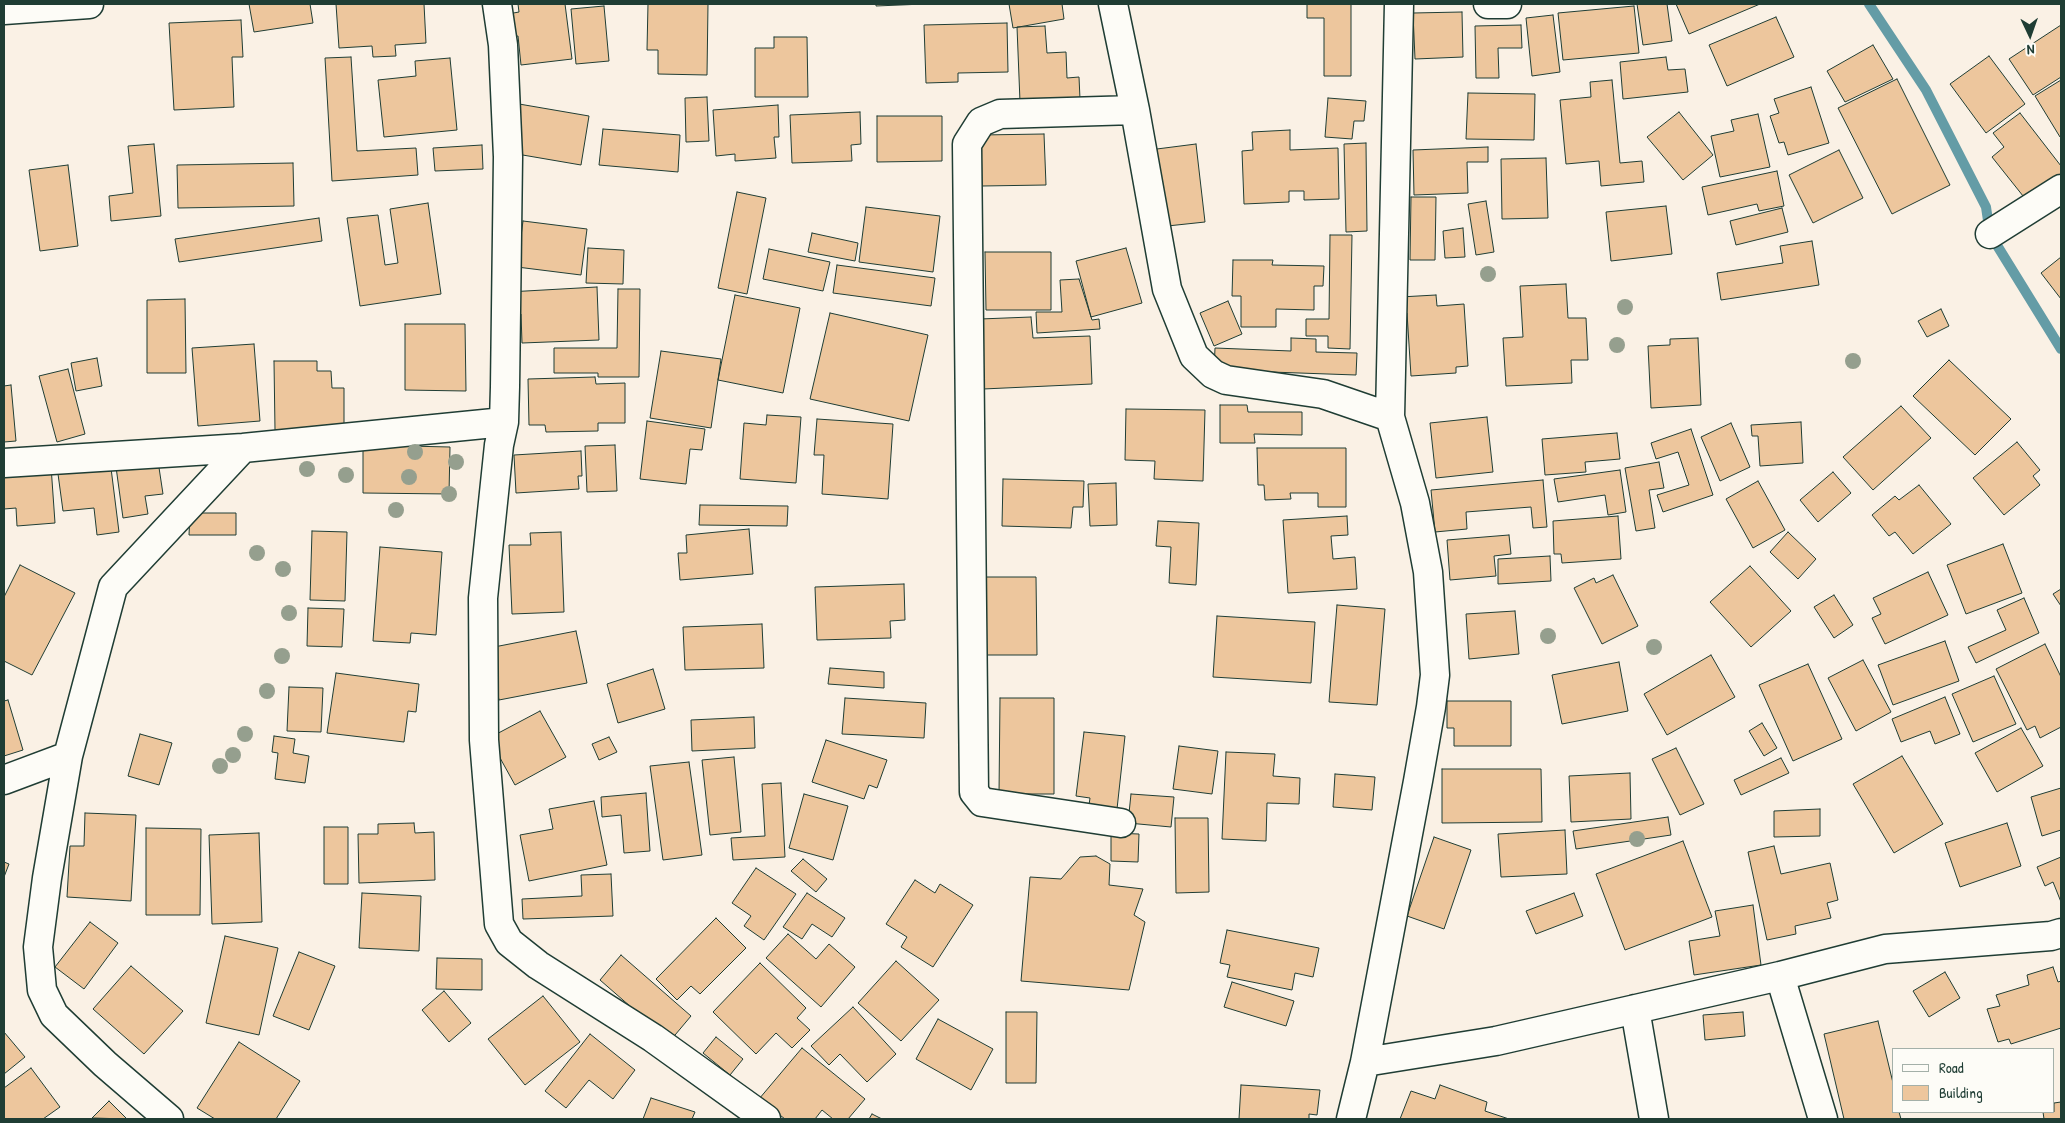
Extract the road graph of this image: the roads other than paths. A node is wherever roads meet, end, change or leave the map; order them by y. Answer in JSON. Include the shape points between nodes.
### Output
{"nodes":[{"id":1,"x":89,"y":4,"type":"edge"},
{"id":2,"x":496,"y":4,"type":"edge"},
{"id":3,"x":1113,"y":4,"type":"edge"},
{"id":4,"x":1399,"y":4,"type":"edge"},
{"id":5,"x":1488,"y":4,"type":"edge"},
{"id":6,"x":1506,"y":4,"type":"edge"},
{"id":7,"x":4,"y":10,"type":"edge"},
{"id":8,"x":1135,"y":110,"type":"junction"},
{"id":9,"x":2061,"y":189,"type":"edge"},
{"id":10,"x":1990,"y":234,"type":"dead end"},
{"id":11,"x":1390,"y":417,"type":"junction"},
{"id":12,"x":504,"y":422,"type":"junction"},
{"id":13,"x":243,"y":448,"type":"junction"},
{"id":14,"x":4,"y":463,"type":"edge"},
{"id":15,"x":68,"y":756,"type":"junction"},
{"id":16,"x":4,"y":780,"type":"edge"},
{"id":17,"x":1120,"y":823,"type":"dead end"},
{"id":18,"x":2061,"y":932,"type":"edge"},
{"id":19,"x":1780,"y":976,"type":"junction"},
{"id":20,"x":1634,"y":1009,"type":"junction"},
{"id":21,"x":1365,"y":1062,"type":"junction"},
{"id":22,"x":169,"y":1119,"type":"edge"},
{"id":23,"x":766,"y":1119,"type":"edge"},
{"id":24,"x":1351,"y":1119,"type":"edge"},
{"id":25,"x":1654,"y":1119,"type":"edge"},
{"id":26,"x":1823,"y":1119,"type":"edge"}],
"edges":[{"from":1,"to":7,"type":"street"},
{"from":2,"to":12,"type":"street","via":[[503,45],[508,156]]},
{"from":3,"to":8,"type":"street"},
{"from":4,"to":11,"type":"street"},
{"from":5,"to":6,"type":"street"},
{"from":8,"to":11,"type":"street","via":[[1167,289],[1194,356],[1213,374],[1226,380],[1323,394]]},
{"from":8,"to":17,"type":"street","via":[[1000,114],[981,122],[967,144],[974,792],[982,802]]},
{"from":9,"to":10,"type":"street"},
{"from":11,"to":21,"type":"street","via":[[1414,502],[1428,572],[1435,675],[1432,707]]},
{"from":12,"to":13,"type":"street"},
{"from":12,"to":23,"type":"street","via":[[483,598],[484,740],[499,924],[509,942],[538,965],[653,1038]]},
{"from":13,"to":14,"type":"street"},
{"from":13,"to":15,"type":"street","via":[[113,587]]},
{"from":15,"to":16,"type":"street"},
{"from":15,"to":22,"type":"street","via":[[38,946],[42,990],[54,1015]]},
{"from":18,"to":19,"type":"street","via":[[2051,936],[1885,949]]},
{"from":19,"to":20,"type":"street"},
{"from":19,"to":26,"type":"street"},
{"from":20,"to":21,"type":"street","via":[[1496,1041]]},
{"from":20,"to":25,"type":"street"},
{"from":21,"to":24,"type":"street"}]}
